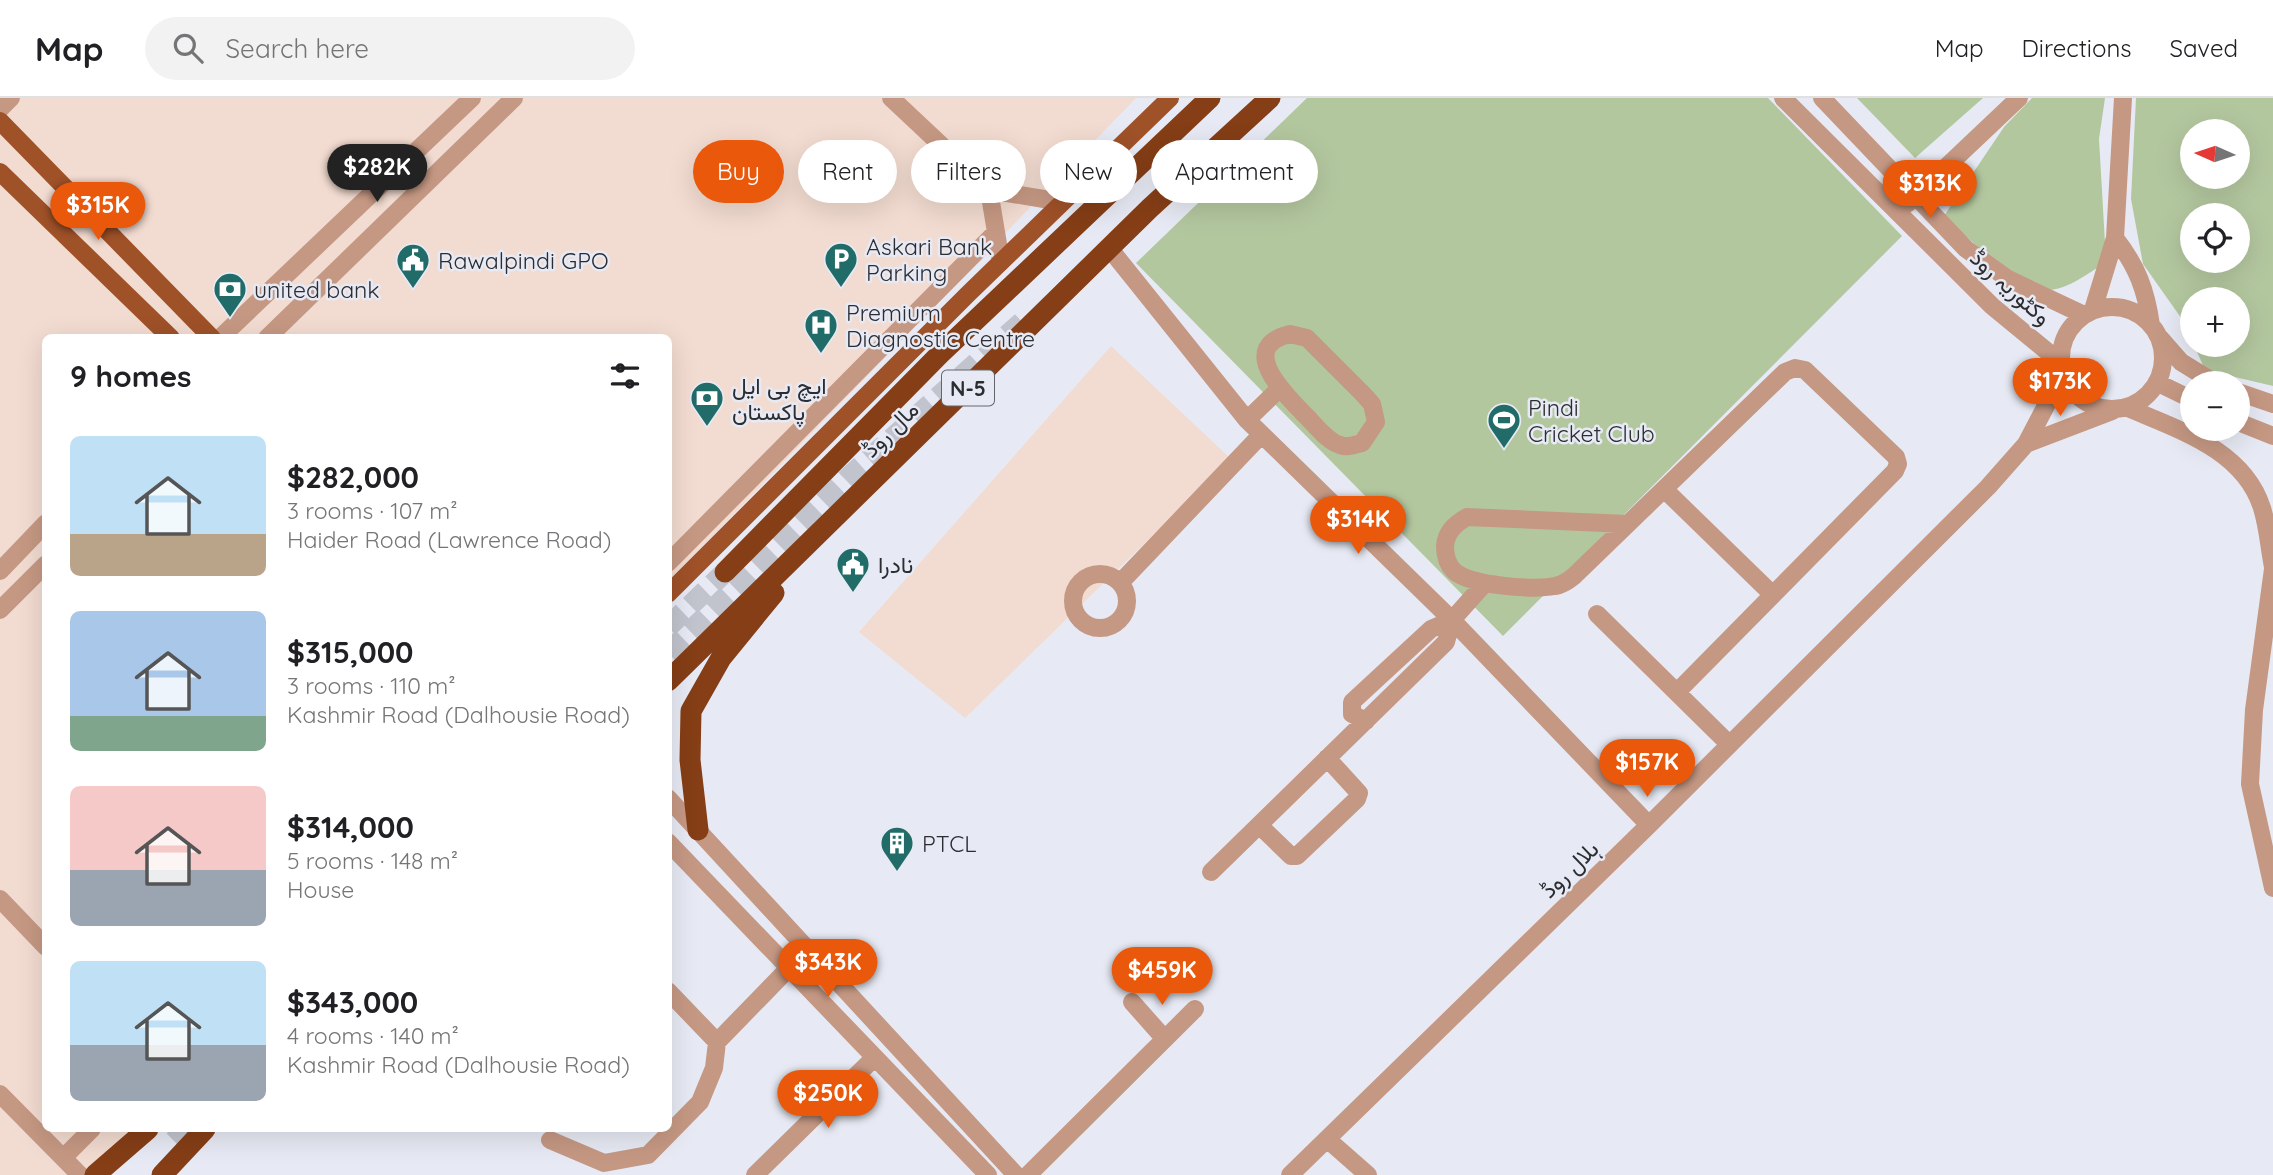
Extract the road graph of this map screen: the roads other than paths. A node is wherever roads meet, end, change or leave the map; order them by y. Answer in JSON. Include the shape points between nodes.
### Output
{"nodes":[{"id":1,"x":11,"y":98,"type":"edge"},
{"id":2,"x":472,"y":98,"type":"edge"},
{"id":3,"x":514,"y":98,"type":"edge"},
{"id":4,"x":891,"y":98,"type":"edge"},
{"id":5,"x":1170,"y":98,"type":"edge"},
{"id":6,"x":1210,"y":98,"type":"edge"},
{"id":7,"x":1270,"y":98,"type":"edge"},
{"id":8,"x":1783,"y":98,"type":"edge"},
{"id":9,"x":1822,"y":98,"type":"edge"},
{"id":10,"x":2019,"y":98,"type":"edge"},
{"id":11,"x":2123,"y":98,"type":"edge"},
{"id":12,"x":0,"y":108,"type":"edge"},
{"id":13,"x":0,"y":121,"type":"edge"},
{"id":14,"x":936,"y":140,"type":"edge"},
{"id":15,"x":1126,"y":140,"type":"edge"},
{"id":16,"x":0,"y":172,"type":"edge"},
{"id":17,"x":1914,"y":197,"type":"junction"},
{"id":18,"x":991,"y":203,"type":"edge"},
{"id":19,"x":1061,"y":203,"type":"edge"},
{"id":20,"x":1897,"y":215,"type":"junction"},
{"id":21,"x":996,"y":232,"type":"junction"},
{"id":22,"x":2115,"y":238,"type":"junction"},
{"id":23,"x":1110,"y":249,"type":"junction"},
{"id":24,"x":1001,"y":262,"type":"junction"},
{"id":25,"x":2089,"y":312,"type":"junction"},
{"id":26,"x":2154,"y":330,"type":"junction"},
{"id":27,"x":167,"y":334,"type":"edge"},
{"id":28,"x":208,"y":334,"type":"edge"},
{"id":29,"x":224,"y":334,"type":"edge"},
{"id":30,"x":271,"y":334,"type":"edge"},
{"id":31,"x":2061,"y":369,"type":"junction"},
{"id":32,"x":2196,"y":371,"type":"edge"},
{"id":33,"x":2158,"y":383,"type":"junction"},
{"id":34,"x":1280,"y":388,"type":"junction"},
{"id":35,"x":2180,"y":394,"type":"edge"},
{"id":36,"x":2250,"y":395,"type":"edge"},
{"id":37,"x":2273,"y":404,"type":"edge"},
{"id":38,"x":2120,"y":409,"type":"junction"},
{"id":39,"x":1247,"y":420,"type":"junction"},
{"id":40,"x":2250,"y":427,"type":"edge"},
{"id":41,"x":1261,"y":435,"type":"junction"},
{"id":42,"x":2273,"y":436,"type":"edge"},
{"id":43,"x":2026,"y":444,"type":"junction"},
{"id":44,"x":1664,"y":489,"type":"junction"},
{"id":45,"x":1628,"y":524,"type":"junction"},
{"id":46,"x":42,"y":527,"type":"edge"},
{"id":47,"x":800,"y":554,"type":"junction"},
{"id":48,"x":672,"y":559,"type":"edge"},
{"id":49,"x":2273,"y":568,"type":"edge"},
{"id":50,"x":42,"y":569,"type":"edge"},
{"id":51,"x":0,"y":571,"type":"edge"},
{"id":52,"x":725,"y":572,"type":"tunnel mouth"},
{"id":53,"x":1120,"y":583,"type":"dead end"},
{"id":54,"x":1485,"y":583,"type":"junction"},
{"id":55,"x":672,"y":590,"type":"edge"},
{"id":56,"x":1773,"y":595,"type":"junction"},
{"id":57,"x":0,"y":610,"type":"edge"},
{"id":58,"x":1597,"y":614,"type":"dead end"},
{"id":59,"x":1452,"y":620,"type":"junction"},
{"id":60,"x":672,"y":677,"type":"edge"},
{"id":61,"x":1676,"y":692,"type":"junction"},
{"id":62,"x":1729,"y":744,"type":"junction"},
{"id":63,"x":1327,"y":758,"type":"junction"},
{"id":64,"x":672,"y":802,"type":"edge"},
{"id":65,"x":1259,"y":825,"type":"junction"},
{"id":66,"x":1649,"y":825,"type":"junction"},
{"id":67,"x":698,"y":830,"type":"junction"},
{"id":68,"x":672,"y":846,"type":"edge"},
{"id":69,"x":1211,"y":872,"type":"dead end"},
{"id":70,"x":2273,"y":888,"type":"edge"},
{"id":71,"x":0,"y":899,"type":"edge"},
{"id":72,"x":42,"y":943,"type":"edge"},
{"id":73,"x":788,"y":969,"type":"junction"},
{"id":74,"x":672,"y":995,"type":"edge"},
{"id":75,"x":1132,"y":1002,"type":"dead end"},
{"id":76,"x":1195,"y":1009,"type":"dead end"},
{"id":77,"x":1163,"y":1037,"type":"junction"},
{"id":78,"x":717,"y":1042,"type":"junction"},
{"id":79,"x":874,"y":1058,"type":"junction"},
{"id":80,"x":0,"y":1094,"type":"edge"},
{"id":81,"x":672,"y":1130,"type":"edge"},
{"id":82,"x":89,"y":1132,"type":"edge"},
{"id":83,"x":135,"y":1132,"type":"edge"},
{"id":84,"x":144,"y":1132,"type":"edge"},
{"id":85,"x":202,"y":1132,"type":"edge"},
{"id":86,"x":670,"y":1132,"type":"edge"},
{"id":87,"x":1327,"y":1139,"type":"junction"},
{"id":88,"x":550,"y":1140,"type":"dead end"},
{"id":89,"x":174,"y":1141,"type":"tunnel mouth"},
{"id":90,"x":63,"y":1158,"type":"junction"},
{"id":91,"x":80,"y":1175,"type":"edge"},
{"id":92,"x":94,"y":1175,"type":"edge"},
{"id":93,"x":148,"y":1175,"type":"edge"},
{"id":94,"x":162,"y":1175,"type":"edge"},
{"id":95,"x":755,"y":1175,"type":"edge"},
{"id":96,"x":988,"y":1175,"type":"edge"},
{"id":97,"x":1016,"y":1175,"type":"edge"},
{"id":98,"x":1028,"y":1175,"type":"edge"},
{"id":99,"x":1290,"y":1175,"type":"edge"},
{"id":100,"x":1367,"y":1175,"type":"edge"}],
"edges":[{"from":1,"to":12,"type":"street"},
{"from":2,"to":29,"type":"street"},
{"from":3,"to":30,"type":"street"},
{"from":4,"to":14,"type":"street"},
{"from":5,"to":15,"type":"main road"},
{"from":6,"to":52,"type":"highway","name":"مال روڈ","number":"N-5","via":[[940,354]]},
{"from":7,"to":23,"type":"highway","name":"مال روڈ","number":"N-5"},
{"from":8,"to":20,"type":"street","name":"وکٹوریہ روڈ"},
{"from":9,"to":17,"type":"street","name":"وکٹوریہ روڈ"},
{"from":10,"to":17,"type":"street"},
{"from":11,"to":22,"type":"street"},
{"from":13,"to":28,"type":"main road"},
{"from":16,"to":27,"type":"main road"},
{"from":17,"to":20,"type":"street"},
{"from":17,"to":25,"type":"street","name":"وکٹوریہ روڈ","via":[[1966,249],[2008,279]]},
{"from":18,"to":21,"type":"street"},
{"from":19,"to":24,"type":"main road"},
{"from":20,"to":31,"type":"street","name":"وکٹوریہ روڈ"},
{"from":21,"to":24,"type":"street"},
{"from":21,"to":48,"type":"street"},
{"from":22,"to":25,"type":"street"},
{"from":22,"to":26,"type":"street","via":[[2135,264]]},
{"from":23,"to":39,"type":"street"},
{"from":23,"to":47,"type":"highway","name":"مال روڈ","number":"N-5"},
{"from":24,"to":55,"type":"main road"},
{"from":25,"to":26,"type":"street","via":[[2114,307],[2135,312]]},
{"from":25,"to":31,"type":"street","via":[[2066,335]]},
{"from":26,"to":32,"type":"street","via":[[2181,362]]},
{"from":26,"to":33,"type":"street","via":[[2163,359]]},
{"from":31,"to":38,"type":"street","via":[[2081,401]]},
{"from":31,"to":43,"type":"street","name":"ہلال روڈ"},
{"from":33,"to":35,"type":"street"},
{"from":33,"to":38,"type":"street","via":[[2145,398]]},
{"from":34,"to":34,"type":"street","via":[[1337,444],[1362,443],[1373,430],[1372,404],[1307,338],[1285,335],[1267,351],[1268,373]]},
{"from":34,"to":39,"type":"street"},
{"from":36,"to":37,"type":"street"},
{"from":38,"to":43,"type":"street","name":"ہلال روڈ"},
{"from":38,"to":49,"type":"street","via":[[2190,436],[2235,462],[2262,508]]},
{"from":39,"to":41,"type":"street"},
{"from":40,"to":42,"type":"street"},
{"from":41,"to":53,"type":"street"},
{"from":41,"to":59,"type":"street"},
{"from":43,"to":62,"type":"street","name":"ہلال روڈ"},
{"from":44,"to":45,"type":"street"},
{"from":44,"to":56,"type":"street"},
{"from":44,"to":56,"type":"street","via":[[1785,372],[1795,368],[1805,370],[1896,457],[1895,471]]},
{"from":45,"to":54,"type":"street","via":[[1574,576],[1557,586]]},
{"from":45,"to":54,"type":"street","via":[[1467,517],[1451,529],[1446,555],[1455,572]]},
{"from":46,"to":51,"type":"street"},
{"from":47,"to":60,"type":"highway","name":"مال روڈ","number":"N-5"},
{"from":47,"to":67,"type":"highway","via":[[769,602],[721,658],[691,711],[690,760]]},
{"from":49,"to":70,"type":"street","via":[[2254,710],[2250,784]]},
{"from":50,"to":57,"type":"street"},
{"from":54,"to":59,"type":"street"},
{"from":56,"to":61,"type":"street"},
{"from":58,"to":61,"type":"street"},
{"from":59,"to":63,"type":"street","via":[[1446,642]]},
{"from":59,"to":66,"type":"street"},
{"from":61,"to":62,"type":"street"},
{"from":62,"to":66,"type":"street","name":"ہلال روڈ"},
{"from":63,"to":65,"type":"street"},
{"from":63,"to":65,"type":"street","via":[[1359,793],[1357,799],[1297,856],[1291,856]]},
{"from":64,"to":67,"type":"street"},
{"from":65,"to":69,"type":"street"},
{"from":66,"to":87,"type":"street","name":"ہلال روڈ"},
{"from":67,"to":97,"type":"street"},
{"from":68,"to":73,"type":"street"},
{"from":71,"to":72,"type":"street"},
{"from":73,"to":78,"type":"street"},
{"from":73,"to":79,"type":"street"},
{"from":74,"to":78,"type":"street"},
{"from":75,"to":77,"type":"street"},
{"from":76,"to":77,"type":"street"},
{"from":77,"to":98,"type":"street"},
{"from":78,"to":81,"type":"street","via":[[700,1102]]},
{"from":79,"to":95,"type":"street"},
{"from":79,"to":96,"type":"street"},
{"from":80,"to":90,"type":"street"},
{"from":82,"to":90,"type":"street"},
{"from":83,"to":92,"type":"main road"},
{"from":84,"to":92,"type":"highway"},
{"from":85,"to":94,"type":"highway"},
{"from":86,"to":88,"type":"street","via":[[648,1154],[604,1163]]},
{"from":87,"to":99,"type":"street","name":"ہلال روڈ"},
{"from":87,"to":100,"type":"street"},
{"from":89,"to":93,"type":"highway"},
{"from":90,"to":91,"type":"street"}]}
